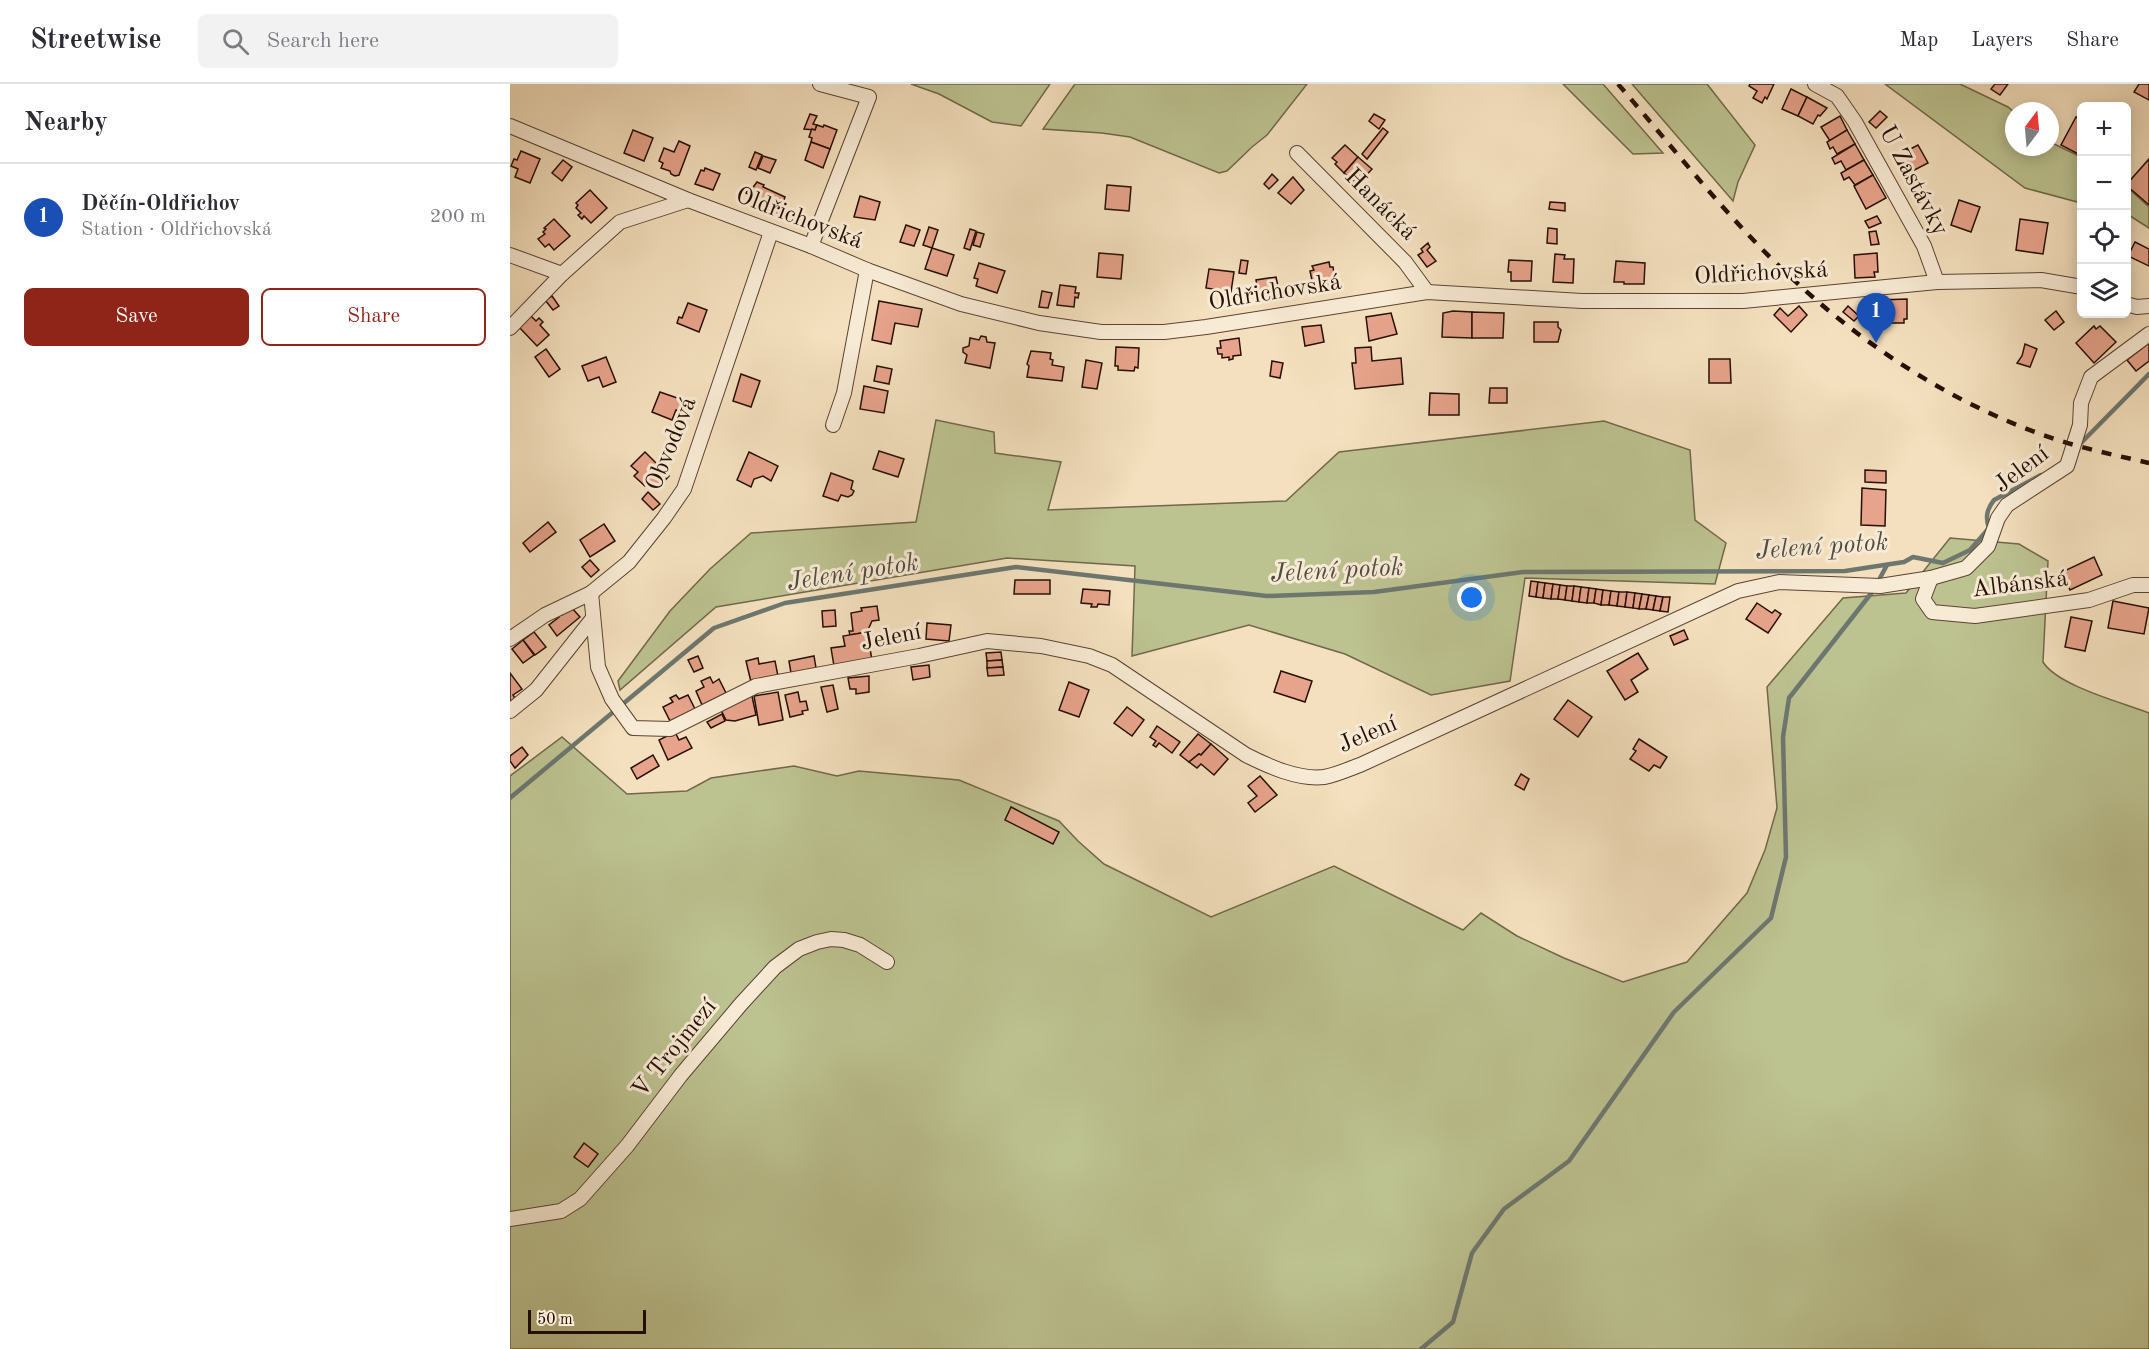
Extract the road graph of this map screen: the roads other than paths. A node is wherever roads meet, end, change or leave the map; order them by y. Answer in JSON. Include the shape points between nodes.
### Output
{"nodes":[{"id":1,"x":820,"y":84,"type":"edge"},
{"id":2,"x":1815,"y":84,"type":"edge"},
{"id":3,"x":510,"y":126,"type":"edge"},
{"id":4,"x":1297,"y":153,"type":"dead end"},
{"id":5,"x":688,"y":200,"type":"junction"},
{"id":6,"x":771,"y":232,"type":"junction"},
{"id":7,"x":811,"y":246,"type":"junction"},
{"id":8,"x":510,"y":255,"type":"edge"},
{"id":9,"x":867,"y":270,"type":"junction"},
{"id":10,"x":562,"y":274,"type":"junction"},
{"id":11,"x":1937,"y":282,"type":"junction"},
{"id":12,"x":2077,"y":286,"type":"edge"},
{"id":13,"x":1426,"y":292,"type":"junction"},
{"id":14,"x":2131,"y":305,"type":"edge"},
{"id":15,"x":2149,"y":306,"type":"edge"},
{"id":16,"x":510,"y":328,"type":"edge"},
{"id":17,"x":2149,"y":334,"type":"edge"},
{"id":18,"x":833,"y":425,"type":"dead end"},
{"id":19,"x":1931,"y":578,"type":"junction"},
{"id":20,"x":2149,"y":585,"type":"edge"},
{"id":21,"x":591,"y":593,"type":"junction"},
{"id":22,"x":593,"y":618,"type":"junction"},
{"id":23,"x":510,"y":639,"type":"edge"},
{"id":24,"x":510,"y":711,"type":"edge"},
{"id":25,"x":887,"y":962,"type":"dead end"},
{"id":26,"x":510,"y":1218,"type":"edge"}],
"edges":[{"from":1,"to":7,"type":"street","via":[[869,97]]},
{"from":2,"to":11,"type":"street","name":"U Zastávky","via":[[1838,96],[1855,122],[1924,246]]},
{"from":3,"to":5,"type":"street","name":"Oldřichovská"},
{"from":4,"to":13,"type":"street","name":"Hanácká","via":[[1405,262]]},
{"from":5,"to":6,"type":"street","name":"Oldřichovská"},
{"from":5,"to":10,"type":"street","via":[[620,222]]},
{"from":6,"to":7,"type":"street","name":"Oldřichovská"},
{"from":6,"to":21,"type":"street","name":"Obvodová","via":[[684,489],[629,562]]},
{"from":7,"to":9,"type":"street","name":"Oldřichovská"},
{"from":8,"to":10,"type":"street"},
{"from":9,"to":13,"type":"street","name":"Oldřichovská","via":[[970,306],[1040,323],[1101,332],[1206,327]]},
{"from":9,"to":18,"type":"street","via":[[844,393]]},
{"from":10,"to":16,"type":"street"},
{"from":11,"to":12,"type":"street","name":"Oldřichovská","via":[[2041,280]]},
{"from":11,"to":13,"type":"street","name":"Oldřichovská","via":[[1743,301],[1582,301]]},
{"from":14,"to":15,"type":"street"},
{"from":17,"to":19,"type":"street","name":"Jelení","via":[[2091,377],[2067,466],[2007,506],[1988,546],[1966,568]]},
{"from":19,"to":20,"type":"street","name":"Albánská","via":[[1923,599],[1932,612],[1975,616],[2089,600],[2133,585]]},
{"from":19,"to":22,"type":"street","name":"Jelení","via":[[1880,586],[1779,582],[1738,591],[1360,765],[1323,777],[1303,776],[1246,755],[1112,665],[1041,646],[987,641],[756,686],[670,729],[633,728],[612,699],[598,667]]},
{"from":21,"to":22,"type":"street","name":"Jelení"},
{"from":21,"to":23,"type":"street","name":"Obvodová","via":[[545,615]]},
{"from":22,"to":24,"type":"street","via":[[536,690]]},
{"from":25,"to":26,"type":"street","name":"V Trojmezí","via":[[844,940],[817,942],[799,950],[775,968],[741,1004],[580,1199],[561,1211]]}]}
